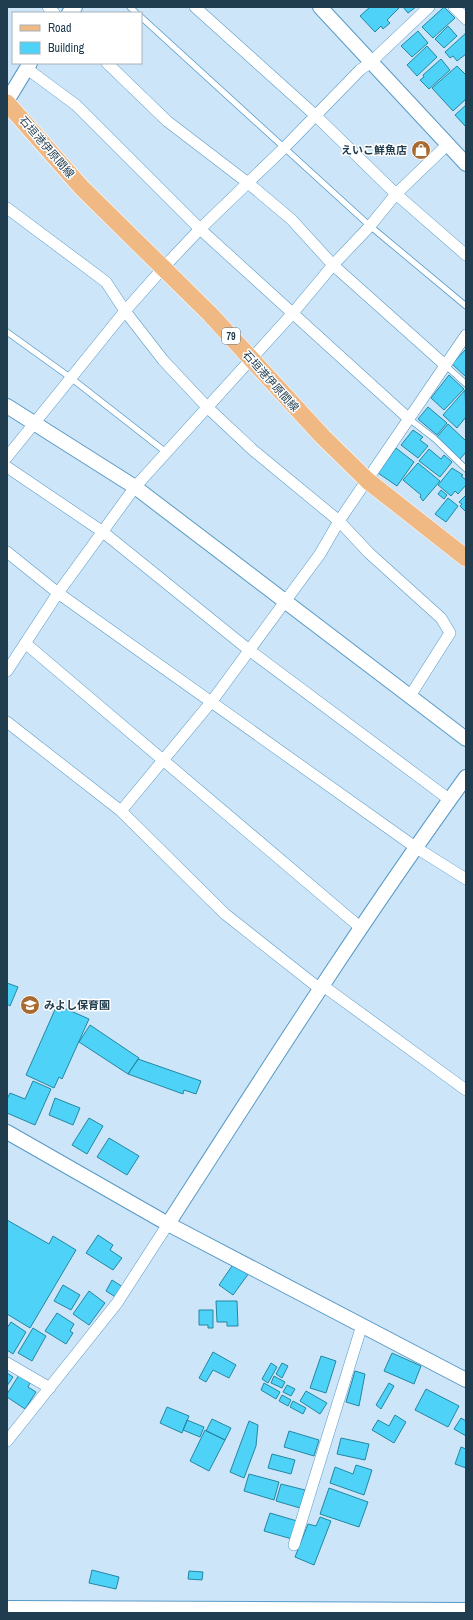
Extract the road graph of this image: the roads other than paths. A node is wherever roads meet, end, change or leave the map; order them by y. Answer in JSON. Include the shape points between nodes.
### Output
{"nodes":[{"id":1,"x":195,"y":7,"type":"edge"},
{"id":2,"x":320,"y":7,"type":"edge"},
{"id":3,"x":429,"y":7,"type":"edge"},
{"id":4,"x":454,"y":7,"type":"edge"},
{"id":5,"x":142,"y":18,"type":"edge"},
{"id":6,"x":466,"y":20,"type":"edge"},
{"id":7,"x":371,"y":62,"type":"junction"},
{"id":8,"x":108,"y":64,"type":"edge"},
{"id":9,"x":28,"y":66,"type":"edge"},
{"id":10,"x":7,"y":102,"type":"edge"},
{"id":11,"x":315,"y":115,"type":"junction"},
{"id":12,"x":447,"y":144,"type":"junction"},
{"id":13,"x":284,"y":148,"type":"junction"},
{"id":14,"x":466,"y":164,"type":"edge"},
{"id":15,"x":248,"y":183,"type":"junction"},
{"id":16,"x":396,"y":194,"type":"junction"},
{"id":17,"x":7,"y":208,"type":"edge"},
{"id":18,"x":370,"y":226,"type":"junction"},
{"id":19,"x":200,"y":229,"type":"junction"},
{"id":20,"x":466,"y":255,"type":"edge"},
{"id":21,"x":333,"y":265,"type":"junction"},
{"id":22,"x":164,"y":267,"type":"junction"},
{"id":23,"x":466,"y":306,"type":"edge"},
{"id":24,"x":126,"y":311,"type":"junction"},
{"id":25,"x":292,"y":314,"type":"junction"},
{"id":26,"x":7,"y":332,"type":"edge"},
{"id":27,"x":466,"y":334,"type":"edge"},
{"id":28,"x":251,"y":358,"type":"junction"},
{"id":29,"x":445,"y":365,"type":"junction"},
{"id":30,"x":71,"y":378,"type":"junction"},
{"id":31,"x":466,"y":384,"type":"edge"},
{"id":32,"x":7,"y":406,"type":"edge"},
{"id":33,"x":207,"y":407,"type":"junction"},
{"id":34,"x":408,"y":418,"type":"junction"},
{"id":35,"x":34,"y":423,"type":"junction"},
{"id":36,"x":168,"y":453,"type":"junction"},
{"id":37,"x":7,"y":457,"type":"edge"},
{"id":38,"x":7,"y":467,"type":"edge"},
{"id":39,"x":466,"y":469,"type":"edge"},
{"id":40,"x":368,"y":481,"type":"junction"},
{"id":41,"x":135,"y":488,"type":"junction"},
{"id":42,"x":339,"y":521,"type":"junction"},
{"id":43,"x":103,"y":532,"type":"junction"},
{"id":44,"x":7,"y":552,"type":"edge"},
{"id":45,"x":466,"y":558,"type":"edge"},
{"id":46,"x":58,"y":593,"type":"junction"},
{"id":47,"x":285,"y":602,"type":"junction"},
{"id":48,"x":25,"y":643,"type":"junction"},
{"id":49,"x":249,"y":650,"type":"junction"},
{"id":50,"x":7,"y":671,"type":"edge"},
{"id":51,"x":410,"y":696,"type":"junction"},
{"id":52,"x":212,"y":701,"type":"junction"},
{"id":53,"x":7,"y":722,"type":"edge"},
{"id":54,"x":466,"y":740,"type":"edge"},
{"id":55,"x":164,"y":759,"type":"junction"},
{"id":56,"x":466,"y":777,"type":"edge"},
{"id":57,"x":450,"y":800,"type":"junction"},
{"id":58,"x":121,"y":811,"type":"junction"},
{"id":59,"x":415,"y":847,"type":"junction"},
{"id":60,"x":466,"y":879,"type":"edge"},
{"id":61,"x":361,"y":928,"type":"junction"},
{"id":62,"x":321,"y":987,"type":"junction"},
{"id":63,"x":466,"y":1090,"type":"edge"},
{"id":64,"x":7,"y":1132,"type":"edge"},
{"id":65,"x":168,"y":1224,"type":"junction"},
{"id":66,"x":362,"y":1325,"type":"junction"},
{"id":67,"x":7,"y":1363,"type":"edge"},
{"id":68,"x":466,"y":1380,"type":"edge"},
{"id":69,"x":50,"y":1388,"type":"junction"},
{"id":70,"x":7,"y":1441,"type":"edge"},
{"id":71,"x":294,"y":1545,"type":"dead end"},
{"id":72,"x":7,"y":1608,"type":"edge"},
{"id":73,"x":466,"y":1610,"type":"edge"}],
"edges":[{"from":1,"to":11,"type":"street"},
{"from":2,"to":7,"type":"street"},
{"from":3,"to":7,"type":"street"},
{"from":4,"to":6,"type":"street"},
{"from":5,"to":13,"type":"lane"},
{"from":7,"to":11,"type":"street"},
{"from":7,"to":12,"type":"street"},
{"from":8,"to":15,"type":"street","via":[[168,121]]},
{"from":9,"to":10,"type":"street"},
{"from":9,"to":19,"type":"street","via":[[76,105]]},
{"from":10,"to":22,"type":"main road","name":"石垣港伊原間線","number":"79","via":[[82,188]]},
{"from":11,"to":13,"type":"street"},
{"from":11,"to":16,"type":"street"},
{"from":12,"to":14,"type":"street"},
{"from":12,"to":16,"type":"street"},
{"from":13,"to":15,"type":"street"},
{"from":13,"to":18,"type":"lane"},
{"from":15,"to":19,"type":"street"},
{"from":15,"to":21,"type":"street","via":[[291,219]]},
{"from":16,"to":18,"type":"street"},
{"from":16,"to":20,"type":"street"},
{"from":17,"to":24,"type":"street","via":[[106,282]]},
{"from":18,"to":21,"type":"street"},
{"from":18,"to":23,"type":"lane"},
{"from":19,"to":22,"type":"street"},
{"from":19,"to":25,"type":"street"},
{"from":21,"to":25,"type":"street"},
{"from":21,"to":29,"type":"street"},
{"from":22,"to":24,"type":"street"},
{"from":22,"to":28,"type":"main road","name":"石垣港伊原間線","number":"79"},
{"from":24,"to":30,"type":"street"},
{"from":24,"to":33,"type":"street","via":[[163,360]]},
{"from":25,"to":28,"type":"street"},
{"from":25,"to":34,"type":"street"},
{"from":26,"to":30,"type":"lane"},
{"from":27,"to":29,"type":"street"},
{"from":28,"to":33,"type":"street"},
{"from":28,"to":40,"type":"main road","name":"石垣港伊原間線","number":"79"},
{"from":29,"to":31,"type":"lane"},
{"from":29,"to":34,"type":"street"},
{"from":30,"to":35,"type":"street"},
{"from":30,"to":36,"type":"lane"},
{"from":32,"to":35,"type":"street"},
{"from":33,"to":36,"type":"street"},
{"from":33,"to":42,"type":"street","via":[[254,451]]},
{"from":34,"to":39,"type":"lane","via":[[435,439]]},
{"from":34,"to":40,"type":"street"},
{"from":35,"to":37,"type":"street"},
{"from":35,"to":41,"type":"street"},
{"from":36,"to":41,"type":"street"},
{"from":38,"to":43,"type":"street"},
{"from":40,"to":42,"type":"street"},
{"from":40,"to":45,"type":"main road","name":"石垣港伊原間線","number":"79"},
{"from":41,"to":43,"type":"street"},
{"from":41,"to":47,"type":"street"},
{"from":42,"to":47,"type":"street","via":[[320,554]]},
{"from":42,"to":51,"type":"street","via":[[441,618],[450,633]]},
{"from":43,"to":46,"type":"street"},
{"from":43,"to":49,"type":"street"},
{"from":44,"to":46,"type":"street"},
{"from":46,"to":48,"type":"street"},
{"from":46,"to":52,"type":"street"},
{"from":47,"to":49,"type":"street"},
{"from":47,"to":51,"type":"street"},
{"from":48,"to":50,"type":"street"},
{"from":48,"to":55,"type":"street"},
{"from":49,"to":52,"type":"street"},
{"from":49,"to":57,"type":"street"},
{"from":51,"to":54,"type":"street"},
{"from":52,"to":55,"type":"street"},
{"from":52,"to":59,"type":"street"},
{"from":53,"to":58,"type":"street"},
{"from":55,"to":58,"type":"street"},
{"from":55,"to":61,"type":"street"},
{"from":56,"to":57,"type":"street"},
{"from":57,"to":59,"type":"street"},
{"from":58,"to":62,"type":"street","via":[[225,914]]},
{"from":59,"to":60,"type":"street"},
{"from":59,"to":61,"type":"street"},
{"from":61,"to":62,"type":"street"},
{"from":62,"to":63,"type":"street"},
{"from":62,"to":65,"type":"street"},
{"from":64,"to":65,"type":"street"},
{"from":65,"to":66,"type":"street"},
{"from":65,"to":69,"type":"street","via":[[117,1303]]},
{"from":66,"to":68,"type":"street"},
{"from":66,"to":71,"type":"street"},
{"from":67,"to":69,"type":"street"},
{"from":69,"to":70,"type":"street"},
{"from":72,"to":73,"type":"street"}]}
